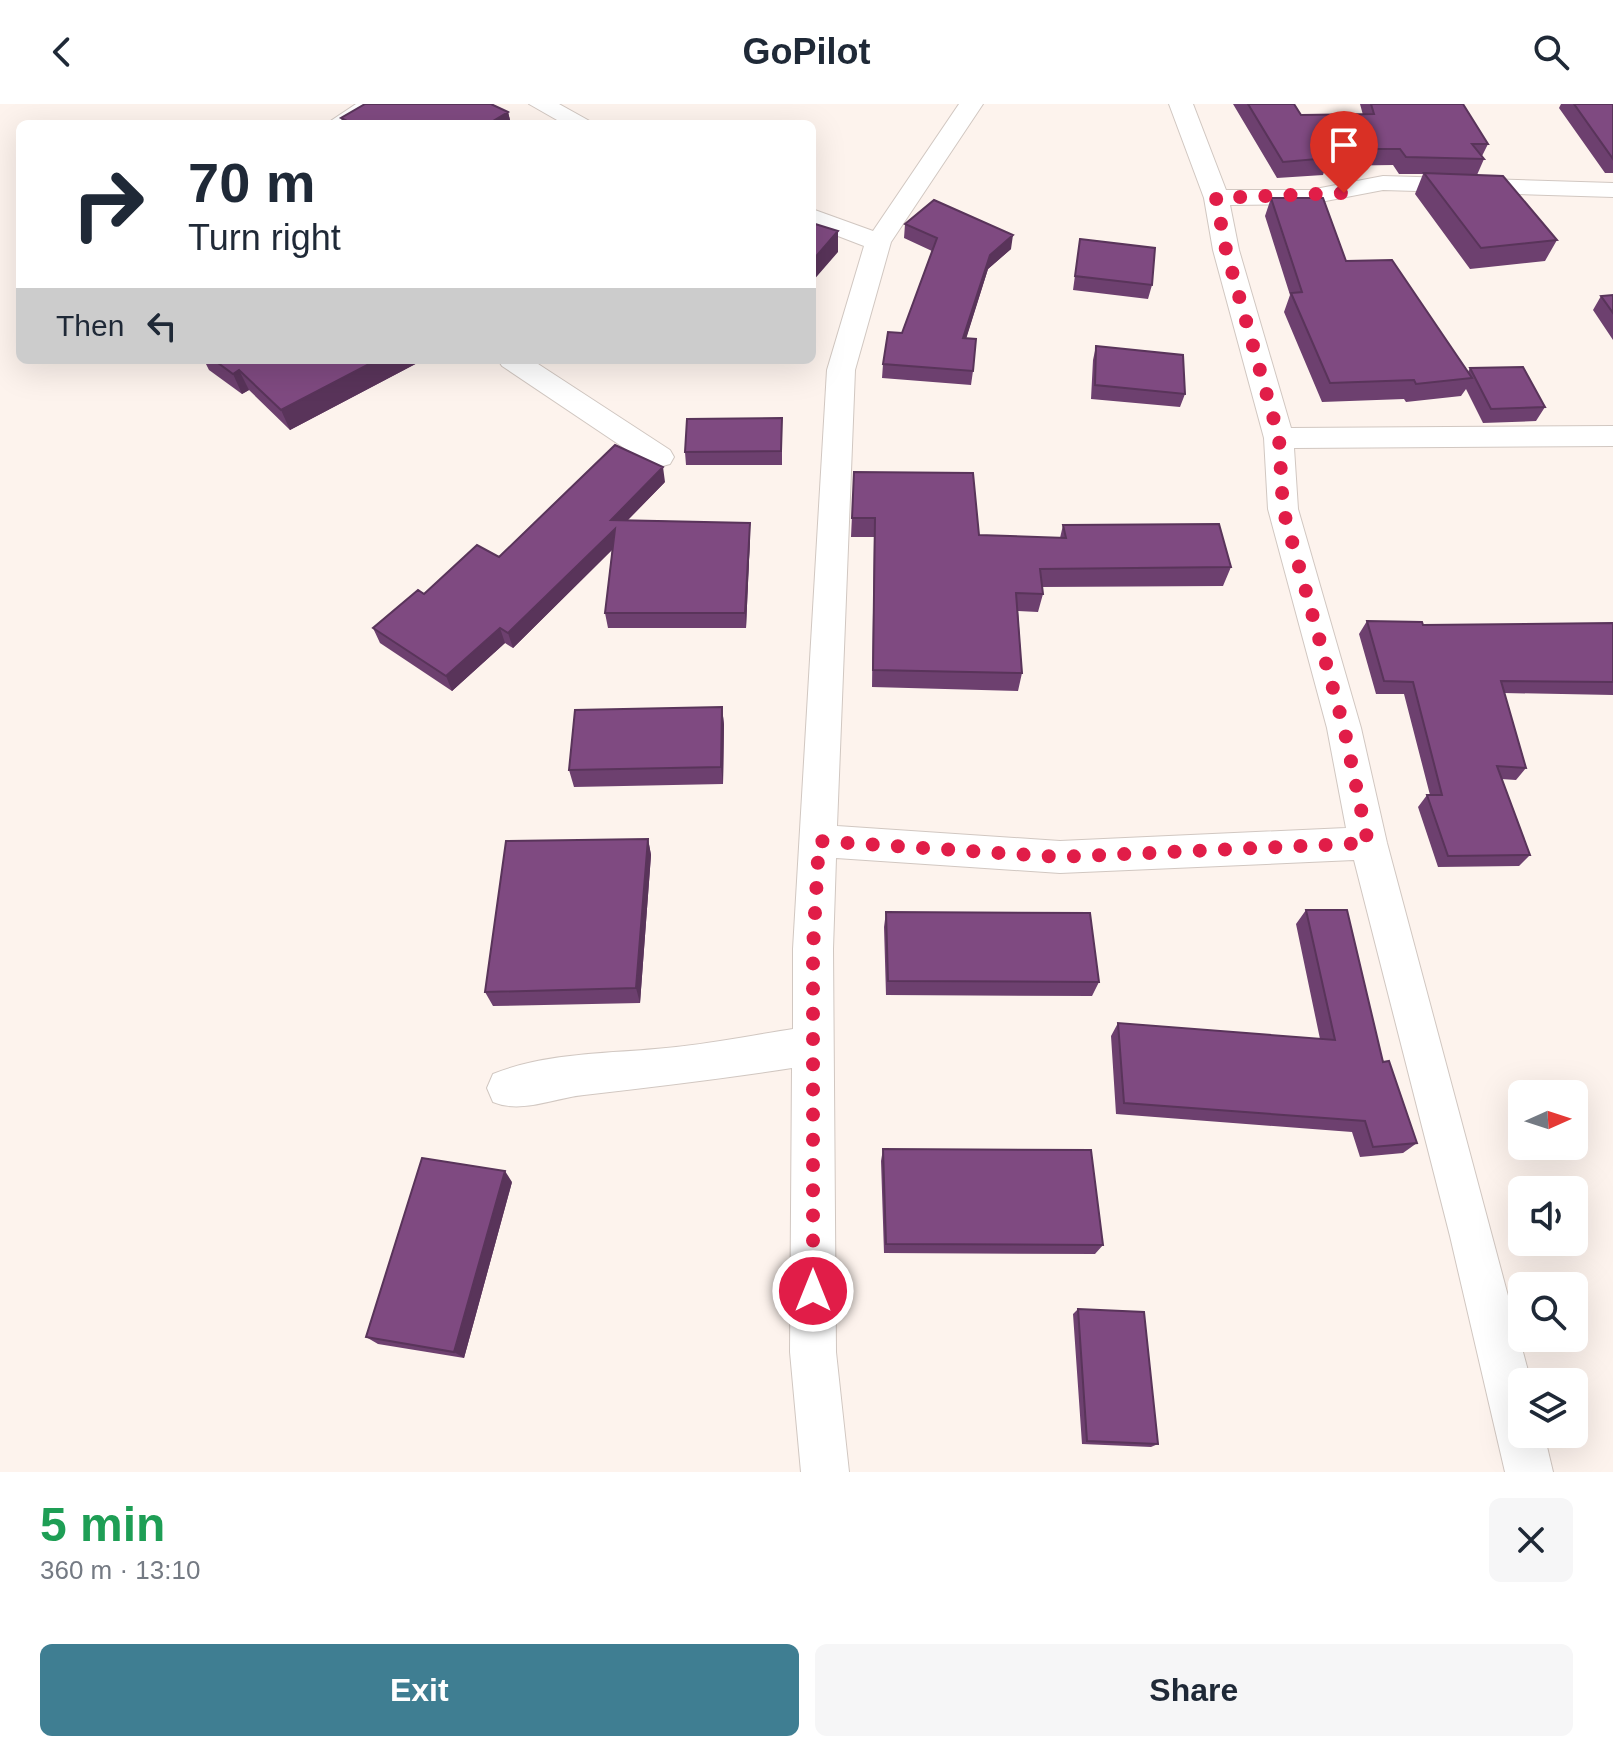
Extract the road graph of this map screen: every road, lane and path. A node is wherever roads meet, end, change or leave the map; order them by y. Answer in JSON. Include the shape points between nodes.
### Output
{"nodes":[{"id":1,"x":373,"y":104,"type":"edge"},
{"id":2,"x":541,"y":104,"type":"edge"},
{"id":3,"x":971,"y":104,"type":"edge"},
{"id":4,"x":1181,"y":104,"type":"edge"},
{"id":5,"x":345,"y":120,"type":"edge"},
{"id":6,"x":575,"y":120,"type":"edge"},
{"id":7,"x":1613,"y":190,"type":"edge"},
{"id":8,"x":1216,"y":198,"type":"junction"},
{"id":9,"x":816,"y":219,"type":"edge"},
{"id":10,"x":878,"y":242,"type":"junction"},
{"id":11,"x":518,"y":364,"type":"edge"},
{"id":12,"x":1613,"y":436,"type":"edge"},
{"id":13,"x":1279,"y":438,"type":"junction"},
{"id":14,"x":659,"y":457,"type":"dead end"},
{"id":15,"x":819,"y":841,"type":"junction"},
{"id":16,"x":1368,"y":843,"type":"junction"},
{"id":17,"x":813,"y":1045,"type":"junction"},
{"id":18,"x":508,"y":1088,"type":"dead end"},
{"id":19,"x":825,"y":1472,"type":"edge"},
{"id":20,"x":1529,"y":1472,"type":"edge"}],
"edges":[{"from":1,"to":5,"type":"street"},
{"from":2,"to":6,"type":"street"},
{"from":3,"to":10,"type":"street"},
{"from":4,"to":8,"type":"street"},
{"from":7,"to":8,"type":"street","via":[[1383,183],[1310,197]]},
{"from":8,"to":13,"type":"street","via":[[1229,264]]},
{"from":9,"to":10,"type":"street"},
{"from":10,"to":15,"type":"street","via":[[841,370]]},
{"from":11,"to":14,"type":"street"},
{"from":12,"to":13,"type":"street"},
{"from":13,"to":16,"type":"street","via":[[1283,509],[1344,728]]},
{"from":15,"to":16,"type":"street","via":[[1060,857]]},
{"from":15,"to":17,"type":"street"},
{"from":16,"to":20,"type":"street"},
{"from":17,"to":18,"type":"street"},
{"from":17,"to":19,"type":"street","via":[[813,1352]]}]}
